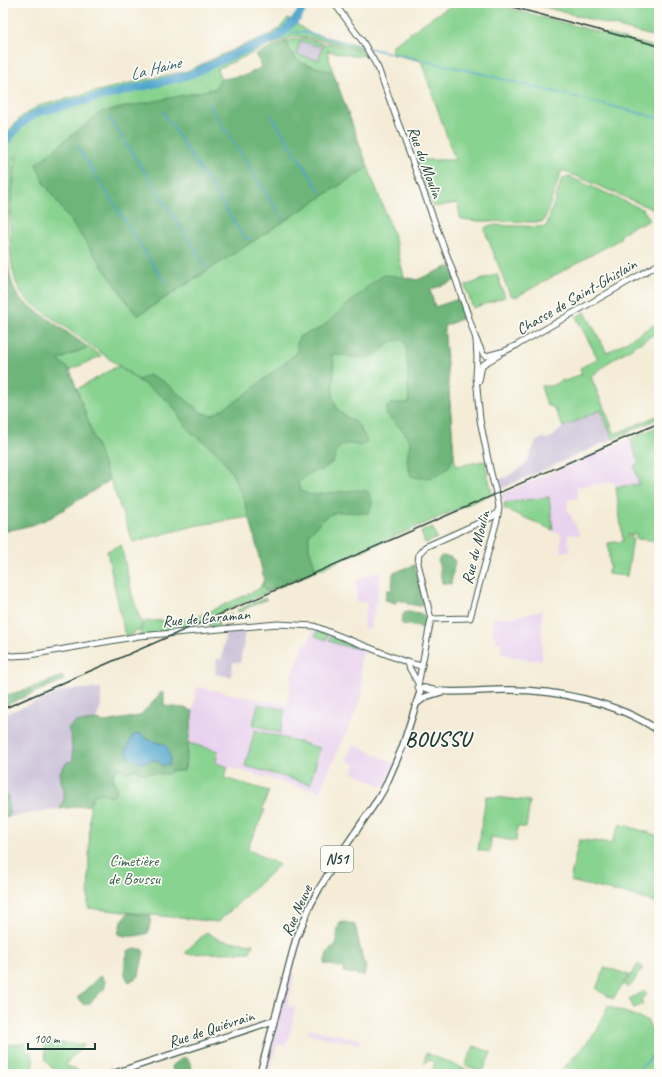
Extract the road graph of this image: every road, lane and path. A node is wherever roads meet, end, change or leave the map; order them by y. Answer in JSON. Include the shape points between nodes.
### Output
{"nodes":[{"id":1,"x":334,"y":3,"type":"edge"},
{"id":2,"x":659,"y":264,"type":"edge"},
{"id":3,"x":476,"y":339,"type":"junction"},
{"id":4,"x":486,"y":357,"type":"junction"},
{"id":5,"x":477,"y":359,"type":"junction"},
{"id":6,"x":482,"y":365,"type":"junction"},
{"id":7,"x":478,"y":388,"type":"junction"},
{"id":8,"x":499,"y":508,"type":"junction"},
{"id":9,"x":431,"y":620,"type":"junction"},
{"id":10,"x":3,"y":654,"type":"edge"},
{"id":11,"x":406,"y":662,"type":"junction"},
{"id":12,"x":421,"y":666,"type":"junction"},
{"id":13,"x":418,"y":681,"type":"junction"},
{"id":14,"x":424,"y":693,"type":"junction"},
{"id":15,"x":659,"y":731,"type":"edge"},
{"id":16,"x":273,"y":1021,"type":"junction"},
{"id":17,"x":112,"y":1074,"type":"edge"},
{"id":18,"x":260,"y":1074,"type":"edge"}],
"edges":[{"from":1,"to":3,"type":"street","name":"Rue du Moulin","via":[[364,42],[378,68]]},
{"from":2,"to":4,"type":"street","name":"Chasse de Saint-Ghislain","via":[[505,351]]},
{"from":3,"to":4,"type":"street","name":"Rue du Moulin"},
{"from":3,"to":5,"type":"street","name":"Rue du Moulin"},
{"from":4,"to":5,"type":"street","via":[[480,355]]},
{"from":4,"to":6,"type":"street","via":[[486,363]]},
{"from":5,"to":6,"type":"street"},
{"from":5,"to":7,"type":"street","name":"Rue du Moulin"},
{"from":6,"to":7,"type":"street","name":"Rue du Moulin"},
{"from":7,"to":8,"type":"street","name":"Rue du Moulin","via":[[480,420]]},
{"from":8,"to":9,"type":"street","name":"Rue du Moulin","via":[[470,618]]},
{"from":8,"to":9,"type":"street","via":[[492,517],[422,549],[418,563]]},
{"from":9,"to":12,"type":"street"},
{"from":10,"to":11,"type":"street","name":"Rue de Caraman","via":[[30,655],[139,636],[278,624],[314,626]]},
{"from":11,"to":12,"type":"street","name":"Rue de Caraman"},
{"from":11,"to":13,"type":"street"},
{"from":12,"to":13,"type":"street"},
{"from":13,"to":14,"type":"street","via":[[418,688]]},
{"from":14,"to":15,"type":"main road","number":"N51","via":[[510,690],[569,696],[611,707]]},
{"from":14,"to":16,"type":"main road","name":"Rue Neuve","number":"N51","via":[[416,704],[402,748],[385,787],[311,904],[296,939]]},
{"from":16,"to":17,"type":"main road","name":"Rue de Quiévrain"},
{"from":16,"to":18,"type":"main road","name":"Rue Neuve"}]}
